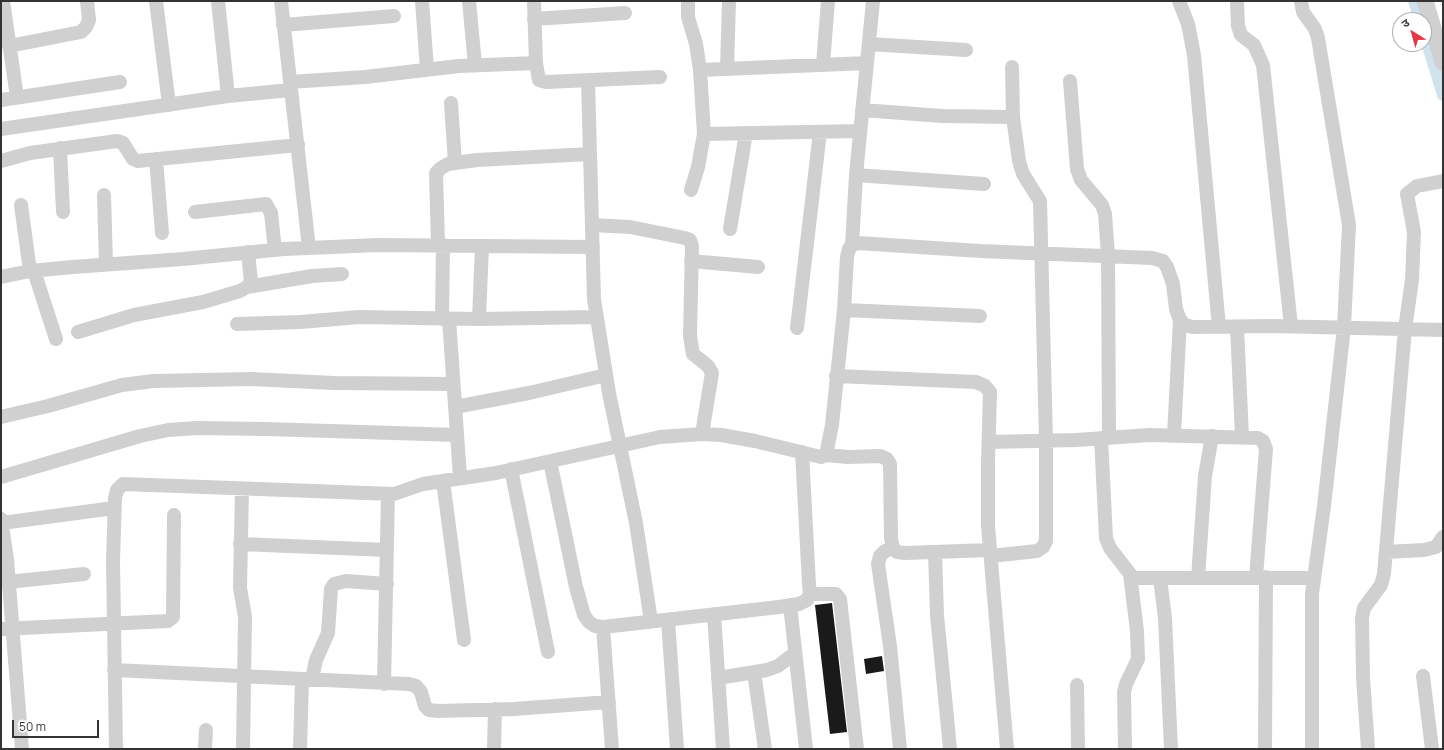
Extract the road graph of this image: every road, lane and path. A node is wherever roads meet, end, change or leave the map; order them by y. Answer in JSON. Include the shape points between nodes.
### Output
{"nodes":[{"id":1,"x":3,"y":1,"type":"edge"},
{"id":2,"x":87,"y":1,"type":"edge"},
{"id":3,"x":156,"y":1,"type":"edge"},
{"id":4,"x":218,"y":1,"type":"edge"},
{"id":5,"x":281,"y":1,"type":"edge"},
{"id":6,"x":422,"y":1,"type":"edge"},
{"id":7,"x":469,"y":1,"type":"edge"},
{"id":8,"x":534,"y":1,"type":"edge"},
{"id":9,"x":688,"y":1,"type":"edge"},
{"id":10,"x":729,"y":1,"type":"edge"},
{"id":11,"x":828,"y":1,"type":"edge"},
{"id":12,"x":873,"y":1,"type":"edge"},
{"id":13,"x":1179,"y":1,"type":"edge"},
{"id":14,"x":1237,"y":1,"type":"edge"},
{"id":15,"x":1301,"y":1,"type":"edge"},
{"id":16,"x":1425,"y":1,"type":"edge"},
{"id":17,"x":625,"y":13,"type":"dead end"},
{"id":18,"x":394,"y":16,"type":"dead end"},
{"id":19,"x":534,"y":19,"type":"junction"},
{"id":20,"x":283,"y":25,"type":"junction"},
{"id":21,"x":869,"y":44,"type":"junction"},
{"id":22,"x":9,"y":46,"type":"junction"},
{"id":23,"x":966,"y":50,"type":"dead end"},
{"id":24,"x":1443,"y":62,"type":"edge"},
{"id":25,"x":536,"y":63,"type":"junction"},
{"id":26,"x":867,"y":63,"type":"junction"},
{"id":27,"x":823,"y":64,"type":"junction"},
{"id":28,"x":475,"y":65,"type":"junction"},
{"id":29,"x":1012,"y":67,"type":"dead end"},
{"id":30,"x":727,"y":69,"type":"junction"},
{"id":31,"x":427,"y":70,"type":"junction"},
{"id":32,"x":700,"y":70,"type":"junction"},
{"id":33,"x":660,"y":77,"type":"dead end"},
{"id":34,"x":588,"y":80,"type":"junction"},
{"id":35,"x":1070,"y":81,"type":"dead end"},
{"id":36,"x":120,"y":82,"type":"dead end"},
{"id":37,"x":291,"y":86,"type":"junction"},
{"id":38,"x":228,"y":96,"type":"junction"},
{"id":39,"x":17,"y":97,"type":"junction"},
{"id":40,"x":1,"y":100,"type":"edge"},
{"id":41,"x":451,"y":103,"type":"dead end"},
{"id":42,"x":169,"y":105,"type":"junction"},
{"id":43,"x":862,"y":110,"type":"junction"},
{"id":44,"x":1013,"y":117,"type":"junction"},
{"id":45,"x":1,"y":129,"type":"edge"},
{"id":46,"x":860,"y":131,"type":"junction"},
{"id":47,"x":820,"y":132,"type":"junction"},
{"id":48,"x":746,"y":133,"type":"junction"},
{"id":49,"x":704,"y":134,"type":"junction"},
{"id":50,"x":298,"y":144,"type":"junction"},
{"id":51,"x":60,"y":148,"type":"junction"},
{"id":52,"x":590,"y":154,"type":"junction"},
{"id":53,"x":156,"y":159,"type":"junction"},
{"id":54,"x":1,"y":161,"type":"edge"},
{"id":55,"x":455,"y":163,"type":"junction"},
{"id":56,"x":856,"y":175,"type":"junction"},
{"id":57,"x":1443,"y":181,"type":"edge"},
{"id":58,"x":984,"y":184,"type":"dead end"},
{"id":59,"x":691,"y":190,"type":"dead end"},
{"id":60,"x":104,"y":195,"type":"dead end"},
{"id":61,"x":21,"y":205,"type":"dead end"},
{"id":62,"x":63,"y":212,"type":"dead end"},
{"id":63,"x":194,"y":212,"type":"dead end"},
{"id":64,"x":592,"y":225,"type":"junction"},
{"id":65,"x":730,"y":229,"type":"dead end"},
{"id":66,"x":162,"y":233,"type":"dead end"},
{"id":67,"x":441,"y":245,"type":"junction"},
{"id":68,"x":852,"y":245,"type":"junction"},
{"id":69,"x":482,"y":246,"type":"junction"},
{"id":70,"x":593,"y":247,"type":"junction"},
{"id":71,"x":309,"y":248,"type":"junction"},
{"id":72,"x":275,"y":250,"type":"junction"},
{"id":73,"x":248,"y":252,"type":"junction"},
{"id":74,"x":1042,"y":253,"type":"junction"},
{"id":75,"x":1108,"y":255,"type":"junction"},
{"id":76,"x":691,"y":260,"type":"junction"},
{"id":77,"x":106,"y":264,"type":"junction"},
{"id":78,"x":758,"y":267,"type":"dead end"},
{"id":79,"x":32,"y":271,"type":"junction"},
{"id":80,"x":342,"y":274,"type":"dead end"},
{"id":81,"x":1,"y":277,"type":"edge"},
{"id":82,"x":247,"y":287,"type":"junction"},
{"id":83,"x":844,"y":310,"type":"junction"},
{"id":84,"x":980,"y":316,"type":"dead end"},
{"id":85,"x":596,"y":317,"type":"junction"},
{"id":86,"x":446,"y":319,"type":"junction"},
{"id":87,"x":479,"y":319,"type":"junction"},
{"id":88,"x":1180,"y":320,"type":"junction"},
{"id":89,"x":237,"y":324,"type":"dead end"},
{"id":90,"x":1291,"y":326,"type":"junction"},
{"id":91,"x":1220,"y":327,"type":"junction"},
{"id":92,"x":1237,"y":327,"type":"junction"},
{"id":93,"x":1344,"y":327,"type":"junction"},
{"id":94,"x":797,"y":328,"type":"dead end"},
{"id":95,"x":1406,"y":329,"type":"junction"},
{"id":96,"x":1443,"y":330,"type":"edge"},
{"id":97,"x":78,"y":332,"type":"dead end"},
{"id":98,"x":56,"y":339,"type":"dead end"},
{"id":99,"x":606,"y":375,"type":"junction"},
{"id":100,"x":836,"y":376,"type":"junction"},
{"id":101,"x":453,"y":384,"type":"junction"},
{"id":102,"x":455,"y":407,"type":"junction"},
{"id":103,"x":1,"y":417,"type":"edge"},
{"id":104,"x":702,"y":434,"type":"junction"},
{"id":105,"x":457,"y":435,"type":"junction"},
{"id":106,"x":1174,"y":435,"type":"junction"},
{"id":107,"x":1212,"y":436,"type":"junction"},
{"id":108,"x":1242,"y":436,"type":"junction"},
{"id":109,"x":1105,"y":438,"type":"junction"},
{"id":110,"x":1046,"y":441,"type":"junction"},
{"id":111,"x":988,"y":442,"type":"junction"},
{"id":112,"x":621,"y":445,"type":"junction"},
{"id":113,"x":802,"y":452,"type":"junction"},
{"id":114,"x":826,"y":455,"type":"junction"},
{"id":115,"x":550,"y":461,"type":"junction"},
{"id":116,"x":511,"y":469,"type":"junction"},
{"id":117,"x":1,"y":477,"type":"edge"},
{"id":118,"x":460,"y":477,"type":"junction"},
{"id":119,"x":443,"y":481,"type":"junction"},
{"id":120,"x":242,"y":489,"type":"junction"},
{"id":121,"x":388,"y":494,"type":"junction"},
{"id":122,"x":114,"y":508,"type":"junction"},
{"id":123,"x":174,"y":514,"type":"dead end"},
{"id":124,"x":1,"y":520,"type":"edge"},
{"id":125,"x":2,"y":523,"type":"edge"},
{"id":126,"x":1443,"y":537,"type":"edge"},
{"id":127,"x":240,"y":544,"type":"junction"},
{"id":128,"x":3,"y":545,"type":"edge"},
{"id":129,"x":893,"y":548,"type":"junction"},
{"id":130,"x":387,"y":550,"type":"junction"},
{"id":131,"x":935,"y":552,"type":"junction"},
{"id":132,"x":1386,"y":552,"type":"junction"},
{"id":133,"x":991,"y":553,"type":"junction"},
{"id":134,"x":84,"y":574,"type":"dead end"},
{"id":135,"x":1131,"y":578,"type":"junction"},
{"id":136,"x":1160,"y":578,"type":"junction"},
{"id":137,"x":1198,"y":578,"type":"junction"},
{"id":138,"x":1261,"y":578,"type":"junction"},
{"id":139,"x":1314,"y":578,"type":"junction"},
{"id":140,"x":8,"y":582,"type":"junction"},
{"id":141,"x":387,"y":584,"type":"junction"},
{"id":142,"x":810,"y":594,"type":"junction"},
{"id":143,"x":790,"y":606,"type":"junction"},
{"id":144,"x":714,"y":614,"type":"junction"},
{"id":145,"x":668,"y":620,"type":"junction"},
{"id":146,"x":651,"y":621,"type":"junction"},
{"id":147,"x":113,"y":623,"type":"junction"},
{"id":148,"x":603,"y":627,"type":"junction"},
{"id":149,"x":7,"y":629,"type":"edge"},
{"id":150,"x":464,"y":640,"type":"dead end"},
{"id":151,"x":548,"y":652,"type":"dead end"},
{"id":152,"x":795,"y":653,"type":"junction"},
{"id":153,"x":114,"y":670,"type":"junction"},
{"id":154,"x":754,"y":672,"type":"junction"},
{"id":155,"x":243,"y":676,"type":"junction"},
{"id":156,"x":1423,"y":676,"type":"dead end"},
{"id":157,"x":718,"y":678,"type":"junction"},
{"id":158,"x":307,"y":679,"type":"junction"},
{"id":159,"x":384,"y":684,"type":"junction"},
{"id":160,"x":1076,"y":685,"type":"dead end"},
{"id":161,"x":609,"y":702,"type":"junction"},
{"id":162,"x":495,"y":709,"type":"junction"},
{"id":163,"x":206,"y":730,"type":"dead end"},
{"id":164,"x":22,"y":749,"type":"edge"},
{"id":165,"x":116,"y":749,"type":"edge"},
{"id":166,"x":205,"y":749,"type":"edge"},
{"id":167,"x":243,"y":749,"type":"edge"},
{"id":168,"x":300,"y":749,"type":"edge"},
{"id":169,"x":494,"y":749,"type":"edge"},
{"id":170,"x":612,"y":749,"type":"edge"},
{"id":171,"x":677,"y":749,"type":"edge"},
{"id":172,"x":723,"y":749,"type":"edge"},
{"id":173,"x":765,"y":749,"type":"edge"},
{"id":174,"x":806,"y":749,"type":"edge"},
{"id":175,"x":857,"y":749,"type":"edge"},
{"id":176,"x":900,"y":749,"type":"edge"},
{"id":177,"x":950,"y":749,"type":"edge"},
{"id":178,"x":1007,"y":749,"type":"edge"},
{"id":179,"x":1078,"y":749,"type":"edge"},
{"id":180,"x":1125,"y":749,"type":"edge"},
{"id":181,"x":1171,"y":749,"type":"edge"},
{"id":182,"x":1265,"y":749,"type":"edge"},
{"id":183,"x":1312,"y":749,"type":"edge"},
{"id":184,"x":1368,"y":749,"type":"edge"},
{"id":185,"x":1432,"y":749,"type":"edge"}],
"edges":[{"from":1,"to":22,"type":"street"},
{"from":2,"to":22,"type":"street","via":[[89,20],[80,32]]},
{"from":3,"to":42,"type":"street"},
{"from":4,"to":38,"type":"street"},
{"from":5,"to":20,"type":"street"},
{"from":6,"to":31,"type":"street"},
{"from":7,"to":28,"type":"street"},
{"from":8,"to":19,"type":"street"},
{"from":9,"to":32,"type":"street","via":[[688,17]]},
{"from":10,"to":30,"type":"street"},
{"from":11,"to":27,"type":"street"},
{"from":12,"to":21,"type":"street"},
{"from":13,"to":91,"type":"street","via":[[1188,24],[1194,55]]},
{"from":14,"to":90,"type":"street","via":[[1241,35],[1256,49],[1263,65]]},
{"from":15,"to":93,"type":"street","via":[[1303,12],[1318,38],[1349,225]]},
{"from":16,"to":24,"type":"street"},
{"from":17,"to":19,"type":"street"},
{"from":18,"to":20,"type":"street"},
{"from":19,"to":25,"type":"street"},
{"from":20,"to":37,"type":"street"},
{"from":21,"to":23,"type":"street"},
{"from":21,"to":26,"type":"street"},
{"from":22,"to":39,"type":"street"},
{"from":25,"to":28,"type":"street"},
{"from":25,"to":34,"type":"street","via":[[539,80]]},
{"from":26,"to":27,"type":"street"},
{"from":26,"to":43,"type":"street"},
{"from":27,"to":30,"type":"street"},
{"from":28,"to":31,"type":"street"},
{"from":29,"to":44,"type":"street"},
{"from":30,"to":32,"type":"street"},
{"from":31,"to":37,"type":"street"},
{"from":32,"to":49,"type":"street"},
{"from":33,"to":34,"type":"street"},
{"from":34,"to":52,"type":"street"},
{"from":35,"to":75,"type":"street","via":[[1077,169],[1085,187],[1102,205]]},
{"from":36,"to":39,"type":"street"},
{"from":37,"to":38,"type":"street"},
{"from":37,"to":50,"type":"street"},
{"from":38,"to":42,"type":"street"},
{"from":39,"to":40,"type":"street"},
{"from":41,"to":55,"type":"street"},
{"from":42,"to":45,"type":"street"},
{"from":43,"to":44,"type":"street","via":[[942,116]]},
{"from":43,"to":46,"type":"street"},
{"from":44,"to":74,"type":"street","via":[[1022,174],[1040,201]]},
{"from":46,"to":47,"type":"street"},
{"from":46,"to":56,"type":"street"},
{"from":47,"to":48,"type":"street"},
{"from":47,"to":94,"type":"street"},
{"from":48,"to":49,"type":"street"},
{"from":48,"to":65,"type":"street"},
{"from":49,"to":59,"type":"street"},
{"from":50,"to":53,"type":"street"},
{"from":50,"to":71,"type":"street"},
{"from":51,"to":53,"type":"street","via":[[117,141],[123,142],[133,159]]},
{"from":51,"to":54,"type":"street"},
{"from":51,"to":62,"type":"street"},
{"from":52,"to":55,"type":"street"},
{"from":52,"to":64,"type":"street"},
{"from":53,"to":66,"type":"street"},
{"from":55,"to":67,"type":"street","via":[[440,168],[436,173]]},
{"from":56,"to":58,"type":"street"},
{"from":56,"to":68,"type":"street"},
{"from":57,"to":95,"type":"street","via":[[1417,186],[1408,194],[1414,240]]},
{"from":60,"to":77,"type":"street"},
{"from":61,"to":79,"type":"street"},
{"from":63,"to":72,"type":"street","via":[[266,204],[271,213]]},
{"from":64,"to":70,"type":"street"},
{"from":64,"to":76,"type":"street","via":[[630,227],[685,238],[690,240],[692,246]]},
{"from":67,"to":69,"type":"street"},
{"from":67,"to":71,"type":"street"},
{"from":67,"to":86,"type":"street"},
{"from":68,"to":74,"type":"street","via":[[858,243]]},
{"from":68,"to":83,"type":"street","via":[[847,257]]},
{"from":69,"to":70,"type":"street"},
{"from":69,"to":87,"type":"street"},
{"from":70,"to":85,"type":"street"},
{"from":71,"to":72,"type":"street"},
{"from":72,"to":73,"type":"street"},
{"from":73,"to":77,"type":"street"},
{"from":73,"to":82,"type":"street","via":[[251,282]]},
{"from":74,"to":75,"type":"street"},
{"from":74,"to":110,"type":"street"},
{"from":75,"to":88,"type":"street","via":[[1163,261],[1173,284]]},
{"from":75,"to":109,"type":"street"},
{"from":76,"to":78,"type":"street"},
{"from":76,"to":104,"type":"street","via":[[692,354],[708,366],[712,373]]},
{"from":77,"to":79,"type":"street"},
{"from":79,"to":81,"type":"street"},
{"from":79,"to":98,"type":"street"},
{"from":80,"to":82,"type":"street","via":[[312,276]]},
{"from":82,"to":97,"type":"street","via":[[222,297],[134,315]]},
{"from":83,"to":84,"type":"street"},
{"from":83,"to":100,"type":"street"},
{"from":85,"to":87,"type":"street"},
{"from":85,"to":99,"type":"street"},
{"from":86,"to":87,"type":"street"},
{"from":86,"to":89,"type":"street","via":[[359,317]]},
{"from":86,"to":101,"type":"street"},
{"from":88,"to":91,"type":"street","via":[[1185,325],[1193,327]]},
{"from":88,"to":106,"type":"street"},
{"from":90,"to":92,"type":"street"},
{"from":90,"to":93,"type":"street"},
{"from":91,"to":92,"type":"street"},
{"from":92,"to":108,"type":"street"},
{"from":93,"to":95,"type":"street"},
{"from":93,"to":139,"type":"street"},
{"from":95,"to":96,"type":"street"},
{"from":95,"to":132,"type":"street"},
{"from":99,"to":102,"type":"street"},
{"from":99,"to":112,"type":"street"},
{"from":100,"to":111,"type":"street","via":[[976,382],[990,392]]},
{"from":100,"to":114,"type":"street","via":[[832,425]]},
{"from":101,"to":102,"type":"street"},
{"from":101,"to":103,"type":"street","via":[[251,379],[153,381],[122,385]]},
{"from":102,"to":105,"type":"street"},
{"from":104,"to":112,"type":"street","via":[[660,437]]},
{"from":104,"to":113,"type":"street","via":[[721,435]]},
{"from":105,"to":117,"type":"street","via":[[274,429],[168,430]]},
{"from":105,"to":118,"type":"street"},
{"from":106,"to":107,"type":"street"},
{"from":106,"to":109,"type":"street"},
{"from":107,"to":108,"type":"street"},
{"from":107,"to":137,"type":"street","via":[[1205,476]]},
{"from":108,"to":138,"type":"street","via":[[1258,438],[1263,441],[1266,449]]},
{"from":109,"to":110,"type":"street"},
{"from":109,"to":135,"type":"street","via":[[1106,538]]},
{"from":110,"to":111,"type":"street"},
{"from":110,"to":133,"type":"street","via":[[1046,541],[1037,551],[1026,554]]},
{"from":111,"to":133,"type":"street","via":[[988,518]]},
{"from":112,"to":115,"type":"street"},
{"from":112,"to":146,"type":"street"},
{"from":113,"to":114,"type":"street","via":[[821,457]]},
{"from":113,"to":142,"type":"street"},
{"from":114,"to":129,"type":"street","via":[[880,456],[887,459],[890,464]]},
{"from":115,"to":116,"type":"street"},
{"from":115,"to":148,"type":"street","via":[[584,615],[595,626]]},
{"from":116,"to":118,"type":"street"},
{"from":116,"to":151,"type":"street"},
{"from":118,"to":119,"type":"street"},
{"from":119,"to":121,"type":"street"},
{"from":119,"to":150,"type":"street"},
{"from":120,"to":121,"type":"street"},
{"from":120,"to":122,"type":"street","via":[[123,484],[117,490]]},
{"from":120,"to":127,"type":"street"},
{"from":121,"to":130,"type":"street"},
{"from":122,"to":125,"type":"street"},
{"from":122,"to":147,"type":"street"},
{"from":123,"to":147,"type":"street","via":[[172,617],[168,621]]},
{"from":124,"to":125,"type":"street"},
{"from":125,"to":128,"type":"street"},
{"from":126,"to":132,"type":"street","via":[[1436,547]]},
{"from":127,"to":130,"type":"street"},
{"from":127,"to":155,"type":"street","via":[[240,588],[245,617]]},
{"from":128,"to":140,"type":"street"},
{"from":129,"to":131,"type":"street","via":[[897,552],[905,553]]},
{"from":129,"to":176,"type":"street","via":[[880,556],[878,564],[890,646]]},
{"from":130,"to":141,"type":"street"},
{"from":131,"to":133,"type":"street"},
{"from":131,"to":177,"type":"street","via":[[937,615]]},
{"from":132,"to":184,"type":"street","via":[[1381,585],[1364,608],[1362,618]]},
{"from":133,"to":178,"type":"street"},
{"from":134,"to":140,"type":"street"},
{"from":135,"to":136,"type":"street"},
{"from":135,"to":180,"type":"street","via":[[1138,659],[1125,688]]},
{"from":136,"to":137,"type":"street"},
{"from":136,"to":181,"type":"street","via":[[1165,618]]},
{"from":137,"to":138,"type":"street"},
{"from":138,"to":139,"type":"street"},
{"from":138,"to":182,"type":"street"},
{"from":139,"to":183,"type":"street","via":[[1311,650]]},
{"from":140,"to":149,"type":"street"},
{"from":141,"to":158,"type":"street","via":[[346,581],[334,584],[331,589],[328,633]]},
{"from":141,"to":159,"type":"street"},
{"from":142,"to":143,"type":"street","via":[[807,600]]},
{"from":142,"to":175,"type":"street","via":[[836,594],[840,599]]},
{"from":143,"to":144,"type":"street"},
{"from":143,"to":152,"type":"street"},
{"from":144,"to":145,"type":"street"},
{"from":144,"to":157,"type":"street"},
{"from":145,"to":146,"type":"street"},
{"from":145,"to":171,"type":"street"},
{"from":146,"to":148,"type":"street"},
{"from":147,"to":149,"type":"street"},
{"from":147,"to":153,"type":"street"},
{"from":148,"to":161,"type":"street"},
{"from":149,"to":164,"type":"street"},
{"from":152,"to":154,"type":"street","via":[[778,666]]},
{"from":152,"to":174,"type":"street"},
{"from":153,"to":155,"type":"street"},
{"from":153,"to":165,"type":"street"},
{"from":154,"to":157,"type":"street"},
{"from":154,"to":173,"type":"street"},
{"from":155,"to":158,"type":"street"},
{"from":155,"to":167,"type":"street"},
{"from":156,"to":185,"type":"street"},
{"from":157,"to":172,"type":"street"},
{"from":158,"to":159,"type":"street"},
{"from":158,"to":168,"type":"street"},
{"from":159,"to":162,"type":"street","via":[[416,686],[429,710]]},
{"from":160,"to":179,"type":"street"},
{"from":161,"to":162,"type":"street"},
{"from":161,"to":170,"type":"street"},
{"from":162,"to":169,"type":"street"},
{"from":163,"to":166,"type":"street"}]}
